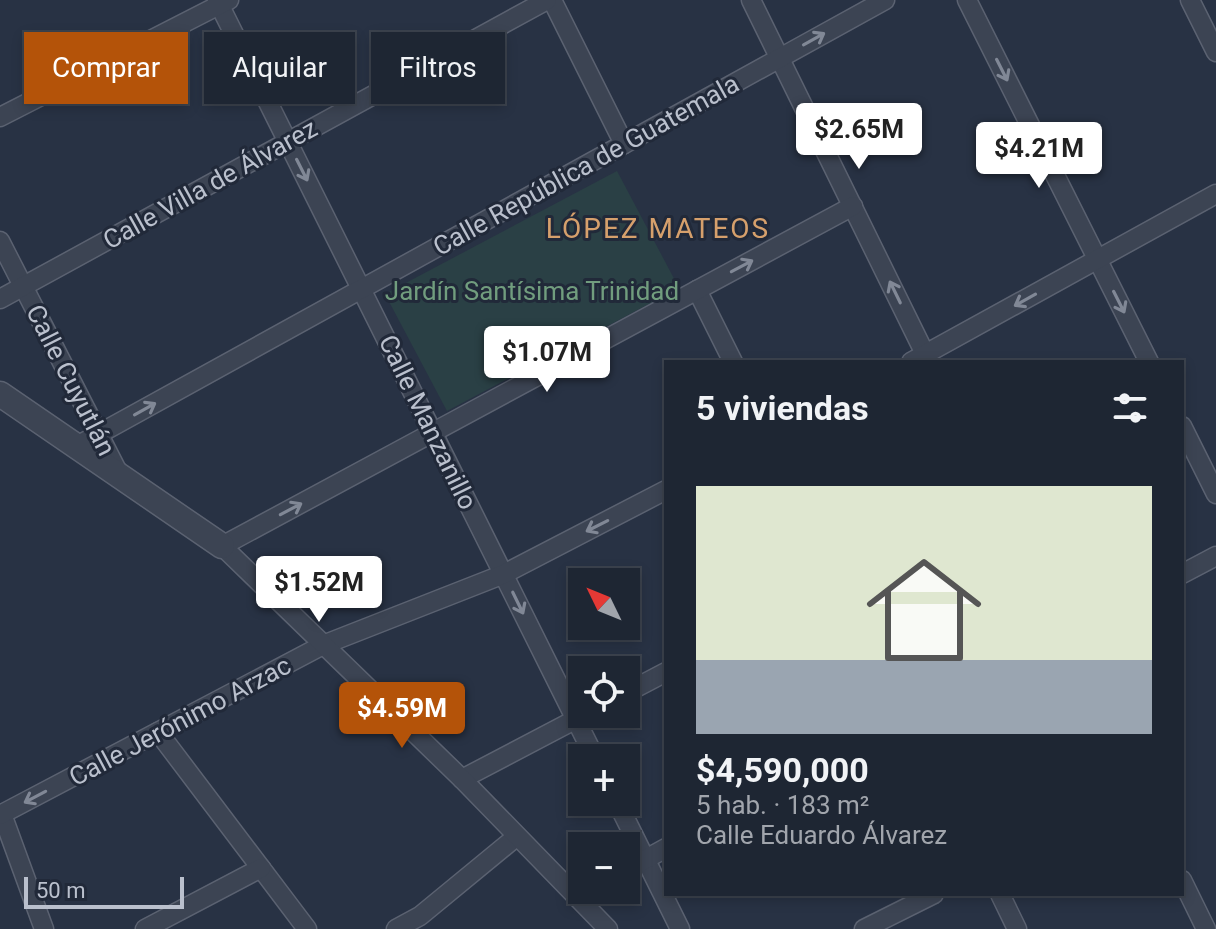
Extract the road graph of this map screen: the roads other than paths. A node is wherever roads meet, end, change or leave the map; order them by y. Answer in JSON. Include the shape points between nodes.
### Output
{"nodes":[{"id":1,"x":549,"y":0,"type":"edge"},
{"id":2,"x":751,"y":0,"type":"edge"},
{"id":3,"x":885,"y":0,"type":"edge"},
{"id":4,"x":967,"y":0,"type":"edge"},
{"id":5,"x":1190,"y":0,"type":"edge"},
{"id":6,"x":222,"y":2,"type":"edge"},
{"id":7,"x":1216,"y":52,"type":"edge"},
{"id":8,"x":780,"y":58,"type":"junction"},
{"id":9,"x":0,"y":117,"type":"edge"},
{"id":10,"x":288,"y":142,"type":"junction"},
{"id":11,"x":624,"y":144,"type":"junction"},
{"id":12,"x":1216,"y":194,"type":"edge"},
{"id":13,"x":853,"y":206,"type":"junction"},
{"id":14,"x":0,"y":241,"type":"edge"},
{"id":15,"x":1098,"y":260,"type":"junction"},
{"id":16,"x":24,"y":287,"type":"junction"},
{"id":17,"x":362,"y":289,"type":"junction"},
{"id":18,"x":697,"y":290,"type":"junction"},
{"id":19,"x":0,"y":299,"type":"edge"},
{"id":20,"x":732,"y":360,"type":"edge"},
{"id":21,"x":922,"y":360,"type":"edge"},
{"id":22,"x":1148,"y":360,"type":"edge"},
{"id":23,"x":0,"y":394,"type":"edge"},
{"id":24,"x":1184,"y":430,"type":"edge"},
{"id":25,"x":433,"y":432,"type":"junction"},
{"id":26,"x":99,"y":434,"type":"junction"},
{"id":27,"x":77,"y":446,"type":"junction"},
{"id":28,"x":120,"y":476,"type":"junction"},
{"id":29,"x":664,"y":491,"type":"edge"},
{"id":30,"x":1216,"y":494,"type":"edge"},
{"id":31,"x":222,"y":546,"type":"junction"},
{"id":32,"x":1216,"y":556,"type":"edge"},
{"id":33,"x":1184,"y":573,"type":"edge"},
{"id":34,"x":504,"y":574,"type":"junction"},
{"id":35,"x":323,"y":645,"type":"junction"},
{"id":36,"x":664,"y":673,"type":"edge"},
{"id":37,"x":640,"y":686,"type":"edge"},
{"id":38,"x":568,"y":693,"type":"edge"},
{"id":39,"x":568,"y":724,"type":"edge"},
{"id":40,"x":158,"y":732,"type":"junction"},
{"id":41,"x":462,"y":779,"type":"junction"},
{"id":42,"x":1,"y":815,"type":"edge"},
{"id":43,"x":624,"y":816,"type":"edge"},
{"id":44,"x":516,"y":837,"type":"junction"},
{"id":45,"x":664,"y":849,"type":"edge"},
{"id":46,"x":645,"y":859,"type":"junction"},
{"id":47,"x":640,"y":862,"type":"edge"},
{"id":48,"x":261,"y":868,"type":"junction"},
{"id":49,"x":568,"y":881,"type":"edge"},
{"id":50,"x":1184,"y":884,"type":"edge"},
{"id":51,"x":930,"y":896,"type":"edge"},
{"id":52,"x":1001,"y":896,"type":"edge"},
{"id":53,"x":590,"y":904,"type":"edge"},
{"id":54,"x":1216,"y":924,"type":"edge"},
{"id":55,"x":44,"y":929,"type":"edge"},
{"id":56,"x":145,"y":929,"type":"edge"},
{"id":57,"x":307,"y":929,"type":"edge"},
{"id":58,"x":396,"y":929,"type":"edge"},
{"id":59,"x":608,"y":929,"type":"edge"},
{"id":60,"x":680,"y":929,"type":"edge"},
{"id":61,"x":864,"y":929,"type":"edge"},
{"id":62,"x":1017,"y":929,"type":"edge"},
{"id":63,"x":1207,"y":929,"type":"edge"}],
"edges":[{"from":1,"to":10,"type":"street","name":"Calle Villa de Álvarez"},
{"from":1,"to":11,"type":"street"},
{"from":2,"to":8,"type":"street"},
{"from":8,"to":3,"type":"street","name":"Calle República de Guatemala","one_way":true},
{"from":4,"to":15,"type":"street","one_way":true},
{"from":5,"to":7,"type":"street"},
{"from":6,"to":9,"type":"street"},
{"from":6,"to":10,"type":"street","name":"Calle Manzanillo"},
{"from":8,"to":11,"type":"street","name":"Calle República de Guatemala"},
{"from":8,"to":13,"type":"street"},
{"from":10,"to":16,"type":"street","name":"Calle Villa de Álvarez"},
{"from":10,"to":17,"type":"street","name":"Calle Manzanillo","one_way":true},
{"from":11,"to":17,"type":"street","name":"Calle República de Guatemala"},
{"from":12,"to":15,"type":"street"},
{"from":18,"to":13,"type":"street","one_way":true},
{"from":21,"to":13,"type":"street","one_way":true},
{"from":14,"to":16,"type":"street","name":"Calle Cuyutlán"},
{"from":15,"to":21,"type":"street","one_way":true},
{"from":15,"to":22,"type":"street","one_way":true},
{"from":16,"to":19,"type":"street","name":"Calle Villa de Álvarez"},
{"from":16,"to":26,"type":"street","name":"Calle Cuyutlán"},
{"from":17,"to":25,"type":"street","name":"Calle Manzanillo"},
{"from":26,"to":17,"type":"street","name":"Calle República de Guatemala","one_way":true},
{"from":18,"to":20,"type":"street"},
{"from":18,"to":25,"type":"street"},
{"from":23,"to":27,"type":"street"},
{"from":24,"to":30,"type":"street"},
{"from":31,"to":25,"type":"street","one_way":true},
{"from":25,"to":34,"type":"street","name":"Calle Manzanillo"},
{"from":26,"to":27,"type":"street","name":"Calle República de Guatemala"},
{"from":26,"to":28,"type":"street","name":"Calle Cuyutlán"},
{"from":27,"to":28,"type":"street"},
{"from":28,"to":31,"type":"street"},
{"from":29,"to":34,"type":"street","name":"Calle Jerónimo Arzac","one_way":true},
{"from":31,"to":35,"type":"street"},
{"from":32,"to":33,"type":"street"},
{"from":34,"to":35,"type":"street","name":"Calle Jerónimo Arzac"},
{"from":34,"to":38,"type":"street","name":"Calle Manzanillo","one_way":true},
{"from":35,"to":40,"type":"street","name":"Calle Jerónimo Arzac"},
{"from":35,"to":41,"type":"street"},
{"from":36,"to":37,"type":"street"},
{"from":39,"to":41,"type":"street"},
{"from":40,"to":42,"type":"street","name":"Calle Jerónimo Arzac","one_way":true},
{"from":40,"to":48,"type":"street"},
{"from":41,"to":44,"type":"street"},
{"from":42,"to":55,"type":"street"},
{"from":43,"to":46,"type":"street"},
{"from":44,"to":49,"type":"street"},
{"from":44,"to":58,"type":"street","via":[[420,916]]},
{"from":45,"to":46,"type":"street"},
{"from":46,"to":47,"type":"street"},
{"from":46,"to":60,"type":"street"},
{"from":48,"to":56,"type":"street"},
{"from":48,"to":57,"type":"street"},
{"from":50,"to":63,"type":"street"},
{"from":51,"to":61,"type":"street"},
{"from":52,"to":62,"type":"street"},
{"from":53,"to":59,"type":"street"},
{"from":54,"to":63,"type":"street"}]}
